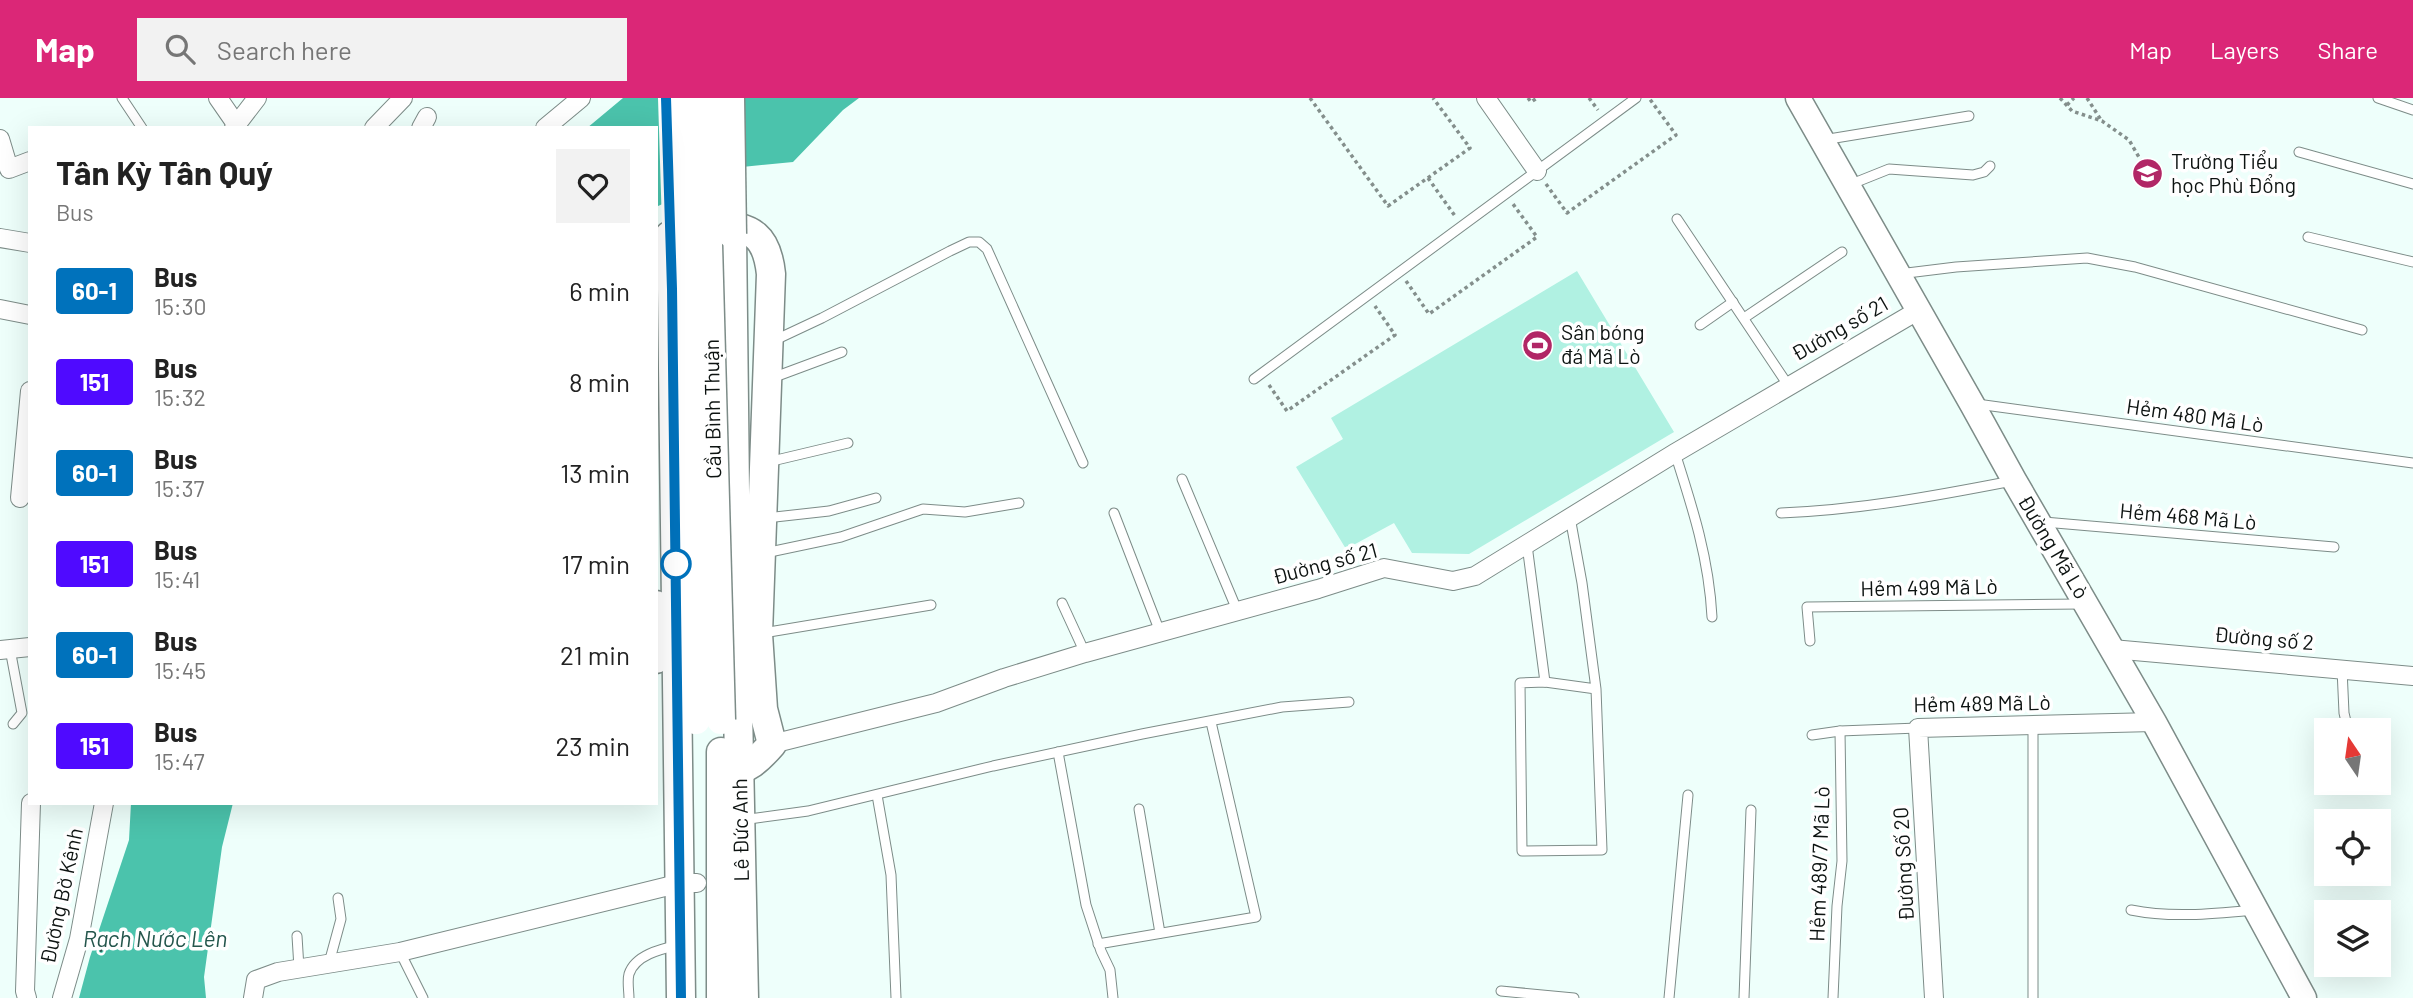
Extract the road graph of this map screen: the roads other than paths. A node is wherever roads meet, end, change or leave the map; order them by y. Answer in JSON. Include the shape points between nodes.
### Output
{"nodes":[{"id":1,"x":122,"y":98,"type":"edge"},
{"id":2,"x":218,"y":98,"type":"edge"},
{"id":3,"x":256,"y":98,"type":"edge"},
{"id":4,"x":403,"y":98,"type":"edge"},
{"id":5,"x":581,"y":98,"type":"edge"},
{"id":6,"x":666,"y":98,"type":"edge"},
{"id":7,"x":681,"y":98,"type":"edge"},
{"id":8,"x":705,"y":98,"type":"edge"},
{"id":9,"x":730,"y":98,"type":"edge"},
{"id":10,"x":1486,"y":98,"type":"edge"},
{"id":11,"x":1636,"y":98,"type":"edge"},
{"id":12,"x":1798,"y":98,"type":"edge"},
{"id":13,"x":2378,"y":98,"type":"edge"},
{"id":14,"x":2413,"y":110,"type":"edge"},
{"id":15,"x":1969,"y":116,"type":"dead end"},
{"id":16,"x":141,"y":126,"type":"edge"},
{"id":17,"x":235,"y":126,"type":"edge"},
{"id":18,"x":376,"y":126,"type":"edge"},
{"id":19,"x":547,"y":126,"type":"edge"},
{"id":20,"x":0,"y":139,"type":"edge"},
{"id":21,"x":1822,"y":141,"type":"junction"},
{"id":22,"x":2299,"y":152,"type":"dead end"},
{"id":23,"x":28,"y":162,"type":"edge"},
{"id":24,"x":1990,"y":166,"type":"dead end"},
{"id":25,"x":5,"y":169,"type":"edge"},
{"id":26,"x":1537,"y":171,"type":"junction"},
{"id":27,"x":2413,"y":184,"type":"edge"},
{"id":28,"x":1848,"y":185,"type":"junction"},
{"id":29,"x":1677,"y":219,"type":"dead end"},
{"id":30,"x":663,"y":232,"type":"edge"},
{"id":31,"x":2308,"y":237,"type":"dead end"},
{"id":32,"x":0,"y":238,"type":"edge"},
{"id":33,"x":28,"y":243,"type":"edge"},
{"id":34,"x":1842,"y":252,"type":"dead end"},
{"id":35,"x":2413,"y":262,"type":"edge"},
{"id":36,"x":1898,"y":274,"type":"junction"},
{"id":37,"x":1733,"y":302,"type":"junction"},
{"id":38,"x":0,"y":309,"type":"edge"},
{"id":39,"x":1919,"y":310,"type":"junction"},
{"id":40,"x":28,"y":315,"type":"edge"},
{"id":41,"x":1744,"y":317,"type":"junction"},
{"id":42,"x":1700,"y":325,"type":"dead end"},
{"id":43,"x":2362,"y":330,"type":"dead end"},
{"id":44,"x":768,"y":343,"type":"junction"},
{"id":45,"x":842,"y":352,"type":"dead end"},
{"id":46,"x":1258,"y":377,"type":"road end"},
{"id":47,"x":765,"y":380,"type":"junction"},
{"id":48,"x":1788,"y":385,"type":"junction"},
{"id":49,"x":1972,"y":404,"type":"junction"},
{"id":50,"x":28,"y":412,"type":"edge"},
{"id":51,"x":848,"y":443,"type":"dead end"},
{"id":52,"x":1675,"y":453,"type":"junction"},
{"id":53,"x":763,"y":463,"type":"junction"},
{"id":54,"x":1083,"y":463,"type":"dead end"},
{"id":55,"x":2413,"y":463,"type":"edge"},
{"id":56,"x":1182,"y":479,"type":"dead end"},
{"id":57,"x":2014,"y":481,"type":"junction"},
{"id":58,"x":20,"y":498,"type":"dead end"},
{"id":59,"x":876,"y":498,"type":"dead end"},
{"id":60,"x":1019,"y":502,"type":"dead end"},
{"id":61,"x":1114,"y":513,"type":"dead end"},
{"id":62,"x":1781,"y":513,"type":"dead end"},
{"id":63,"x":1570,"y":517,"type":"junction"},
{"id":64,"x":761,"y":519,"type":"junction"},
{"id":65,"x":2039,"y":522,"type":"junction"},
{"id":66,"x":1527,"y":545,"type":"junction"},
{"id":67,"x":2334,"y":547,"type":"dead end"},
{"id":68,"x":760,"y":554,"type":"junction"},
{"id":69,"x":1062,"y":603,"type":"dead end"},
{"id":70,"x":2087,"y":604,"type":"junction"},
{"id":71,"x":931,"y":605,"type":"dead end"},
{"id":72,"x":1237,"y":610,"type":"junction"},
{"id":73,"x":1712,"y":617,"type":"dead end"},
{"id":74,"x":658,"y":623,"type":"edge"},
{"id":75,"x":1160,"y":632,"type":"junction"},
{"id":76,"x":758,"y":634,"type":"junction"},
{"id":77,"x":658,"y":641,"type":"edge"},
{"id":78,"x":1810,"y":641,"type":"dead end"},
{"id":79,"x":28,"y":647,"type":"edge"},
{"id":80,"x":2112,"y":649,"type":"junction"},
{"id":81,"x":5,"y":650,"type":"edge"},
{"id":82,"x":1085,"y":653,"type":"junction"},
{"id":83,"x":737,"y":662,"type":"joint"},
{"id":84,"x":2342,"y":669,"type":"junction"},
{"id":85,"x":2413,"y":676,"type":"edge"},
{"id":86,"x":1545,"y":682,"type":"junction"},
{"id":87,"x":1596,"y":689,"type":"junction"},
{"id":88,"x":1349,"y":702,"type":"dead end"},
{"id":89,"x":2345,"y":718,"type":"edge"},
{"id":90,"x":708,"y":720,"type":"junction"},
{"id":91,"x":1211,"y":722,"type":"junction"},
{"id":92,"x":2154,"y":722,"type":"junction"},
{"id":93,"x":13,"y":724,"type":"dead end"},
{"id":94,"x":2033,"y":726,"type":"junction"},
{"id":95,"x":1918,"y":728,"type":"junction"},
{"id":96,"x":1840,"y":731,"type":"junction"},
{"id":97,"x":1811,"y":735,"type":"dead end"},
{"id":98,"x":772,"y":744,"type":"junction"},
{"id":99,"x":1058,"y":752,"type":"junction"},
{"id":100,"x":730,"y":772,"type":"junction"},
{"id":101,"x":667,"y":777,"type":"edge"},
{"id":102,"x":877,"y":795,"type":"junction"},
{"id":103,"x":1688,"y":795,"type":"dead end"},
{"id":104,"x":30,"y":805,"type":"edge"},
{"id":105,"x":104,"y":805,"type":"edge"},
{"id":106,"x":1139,"y":809,"type":"dead end"},
{"id":107,"x":1751,"y":810,"type":"dead end"},
{"id":108,"x":741,"y":820,"type":"junction"},
{"id":109,"x":689,"y":883,"type":"junction"},
{"id":110,"x":338,"y":898,"type":"dead end"},
{"id":111,"x":2131,"y":910,"type":"dead end"},
{"id":112,"x":2254,"y":910,"type":"junction"},
{"id":113,"x":1160,"y":933,"type":"junction"},
{"id":114,"x":297,"y":936,"type":"dead end"},
{"id":115,"x":1098,"y":944,"type":"junction"},
{"id":116,"x":680,"y":945,"type":"junction"},
{"id":117,"x":400,"y":952,"type":"junction"},
{"id":118,"x":329,"y":963,"type":"junction"},
{"id":119,"x":299,"y":968,"type":"junction"},
{"id":120,"x":1501,"y":991,"type":"dead end"},
{"id":121,"x":1533,"y":996,"type":"edge"},
{"id":122,"x":27,"y":998,"type":"edge"},
{"id":123,"x":62,"y":998,"type":"edge"},
{"id":124,"x":253,"y":998,"type":"edge"},
{"id":125,"x":423,"y":998,"type":"edge"},
{"id":126,"x":629,"y":998,"type":"edge"},
{"id":127,"x":681,"y":998,"type":"edge"},
{"id":128,"x":700,"y":998,"type":"edge"},
{"id":129,"x":721,"y":998,"type":"edge"},
{"id":130,"x":744,"y":998,"type":"edge"},
{"id":131,"x":896,"y":998,"type":"edge"},
{"id":132,"x":1113,"y":998,"type":"edge"},
{"id":133,"x":1574,"y":998,"type":"edge"},
{"id":134,"x":1669,"y":998,"type":"edge"},
{"id":135,"x":1744,"y":998,"type":"edge"},
{"id":136,"x":1833,"y":998,"type":"edge"},
{"id":137,"x":1934,"y":998,"type":"edge"},
{"id":138,"x":2033,"y":998,"type":"edge"},
{"id":139,"x":2304,"y":998,"type":"edge"}],
"edges":[{"from":1,"to":16,"type":"lane"},
{"from":2,"to":17,"type":"street"},
{"from":3,"to":17,"type":"street"},
{"from":4,"to":18,"type":"street"},
{"from":5,"to":19,"type":"street"},
{"from":6,"to":30,"type":"highway","name":"Cầu Bình Thuận"},
{"from":7,"to":90,"type":"highway","name":"Cầu Bình Thuận","bridge":true},
{"from":8,"to":90,"type":"highway","name":"Cầu Bình Thuận","bridge":true},
{"from":9,"to":83,"type":"highway","name":"Cầu Bình Thuận","bridge":true},
{"from":10,"to":26,"type":"street"},
{"from":11,"to":26,"type":"lane"},
{"from":12,"to":21,"type":"main road","name":"Đường Mã Lò"},
{"from":13,"to":14,"type":"lane"},
{"from":15,"to":21,"type":"lane"},
{"from":20,"to":25,"type":"street"},
{"from":21,"to":28,"type":"main road","name":"Đường Mã Lò"},
{"from":22,"to":27,"type":"lane"},
{"from":23,"to":25,"type":"street"},
{"from":24,"to":28,"type":"lane","via":[[1973,175],[1889,169]]},
{"from":26,"to":46,"type":"lane"},
{"from":28,"to":36,"type":"main road","name":"Đường Mã Lò"},
{"from":29,"to":37,"type":"lane"},
{"from":30,"to":44,"type":"highway","via":[[729,225],[763,240],[771,274]]},
{"from":30,"to":101,"type":"highway","name":"Cầu Bình Thuận","via":[[672,289]]},
{"from":31,"to":35,"type":"lane"},
{"from":32,"to":33,"type":"street"},
{"from":34,"to":41,"type":"lane"},
{"from":36,"to":39,"type":"main road","name":"Đường Mã Lò"},
{"from":36,"to":43,"type":"lane","via":[[2087,258]]},
{"from":37,"to":41,"type":"lane"},
{"from":37,"to":42,"type":"lane"},
{"from":38,"to":40,"type":"street"},
{"from":39,"to":48,"type":"street","name":"Đường số 21"},
{"from":39,"to":49,"type":"main road","name":"Đường Mã Lò"},
{"from":41,"to":48,"type":"lane"},
{"from":44,"to":47,"type":"highway"},
{"from":44,"to":54,"type":"lane","via":[[950,251],[979,242],[988,249]]},
{"from":45,"to":47,"type":"lane"},
{"from":47,"to":53,"type":"highway"},
{"from":48,"to":52,"type":"street","name":"Đường số 21"},
{"from":49,"to":55,"type":"lane","name":"Hẻm 480 Mã Lò"},
{"from":49,"to":57,"type":"main road","name":"Đường Mã Lò"},
{"from":50,"to":58,"type":"street"},
{"from":51,"to":53,"type":"lane"},
{"from":52,"to":63,"type":"street","name":"Đường số 21"},
{"from":52,"to":73,"type":"lane","via":[[1704,546]]},
{"from":53,"to":64,"type":"highway"},
{"from":56,"to":72,"type":"lane"},
{"from":57,"to":62,"type":"lane","via":[[1829,511]]},
{"from":57,"to":65,"type":"main road","name":"Đường Mã Lò"},
{"from":59,"to":64,"type":"lane"},
{"from":60,"to":68,"type":"lane","via":[[965,512],[923,509],[841,537]]},
{"from":61,"to":75,"type":"lane"},
{"from":63,"to":66,"type":"street","name":"Đường số 21"},
{"from":63,"to":87,"type":"lane"},
{"from":64,"to":68,"type":"highway"},
{"from":65,"to":67,"type":"lane","name":"Hẻm 468 Mã Lò"},
{"from":65,"to":70,"type":"main road","name":"Đường Mã Lò"},
{"from":66,"to":72,"type":"street","name":"Đường số 21","via":[[1475,576],[1453,581],[1384,568]]},
{"from":66,"to":86,"type":"lane"},
{"from":68,"to":76,"type":"highway"},
{"from":69,"to":82,"type":"lane"},
{"from":70,"to":78,"type":"lane","name":"Hẻm 499 Mã Lò","via":[[1807,607]]},
{"from":70,"to":80,"type":"main road","name":"Đường Mã Lò"},
{"from":71,"to":76,"type":"lane"},
{"from":72,"to":75,"type":"street","name":"Đường số 21"},
{"from":74,"to":77,"type":"highway"},
{"from":75,"to":82,"type":"street","name":"Đường số 21"},
{"from":76,"to":98,"type":"highway","via":[[764,709]]},
{"from":79,"to":81,"type":"street"},
{"from":80,"to":84,"type":"street","name":"Đường số 2"},
{"from":80,"to":92,"type":"main road","name":"Đường Mã Lò"},
{"from":81,"to":93,"type":"lane","via":[[22,713]]},
{"from":82,"to":98,"type":"street","name":"Đường số 21","via":[[936,703]]},
{"from":83,"to":100,"type":"highway","name":"Lê Đức Anh"},
{"from":84,"to":85,"type":"street","name":"Đường số 2"},
{"from":84,"to":89,"type":"lane"},
{"from":86,"to":87,"type":"lane"},
{"from":86,"to":87,"type":"lane","via":[[1520,684],[1522,851],[1602,850]]},
{"from":88,"to":91,"type":"lane","via":[[1282,707]]},
{"from":90,"to":100,"type":"highway","name":"Lê Đức Anh"},
{"from":90,"to":109,"type":"highway","name":"Lê Đức Anh"},
{"from":91,"to":99,"type":"lane"},
{"from":91,"to":113,"type":"lane","via":[[1256,917]]},
{"from":92,"to":94,"type":"street","name":"Hẻm 489 Mã Lò"},
{"from":92,"to":112,"type":"main road","name":"Đường Mã Lò"},
{"from":94,"to":95,"type":"street","name":"Hẻm 489 Mã Lò"},
{"from":94,"to":138,"type":"lane"},
{"from":95,"to":96,"type":"lane","name":"Hẻm 489 Mã Lò"},
{"from":95,"to":137,"type":"street","name":"Đường Số 20"},
{"from":96,"to":97,"type":"lane","name":"Hẻm 489 Mã Lò"},
{"from":96,"to":136,"type":"lane","name":"Hẻm 489/7 Mã Lò","via":[[1843,861]]},
{"from":98,"to":100,"type":"highway","via":[[763,755]]},
{"from":99,"to":102,"type":"lane"},
{"from":99,"to":115,"type":"lane","via":[[1086,905]]},
{"from":100,"to":108,"type":"highway","name":"Lê Đức Anh"},
{"from":100,"to":129,"type":"highway","name":"Lê Đức Anh"},
{"from":101,"to":109,"type":"highway","name":"Lê Đức Anh"},
{"from":102,"to":108,"type":"lane"},
{"from":102,"to":131,"type":"lane","via":[[891,875]]},
{"from":103,"to":134,"type":"lane"},
{"from":104,"to":122,"type":"street"},
{"from":105,"to":123,"type":"street","name":"Đường Bờ Kênh","via":[[79,939]]},
{"from":106,"to":113,"type":"lane"},
{"from":107,"to":135,"type":"lane"},
{"from":108,"to":130,"type":"highway","name":"Lê Đức Anh"},
{"from":109,"to":116,"type":"highway","name":"Lê Đức Anh"},
{"from":109,"to":117,"type":"street"},
{"from":109,"to":128,"type":"highway","name":"Lê Đức Anh"},
{"from":110,"to":118,"type":"lane","via":[[341,919]]},
{"from":111,"to":112,"type":"lane","via":[[2157,915]]},
{"from":112,"to":139,"type":"main road","name":"Đường Mã Lò"},
{"from":113,"to":115,"type":"lane"},
{"from":114,"to":119,"type":"lane"},
{"from":115,"to":132,"type":"lane","via":[[1110,970]]},
{"from":116,"to":126,"type":"lane","via":[[641,959],[629,973]]},
{"from":116,"to":127,"type":"highway","name":"Lê Đức Anh"},
{"from":117,"to":118,"type":"street"},
{"from":117,"to":125,"type":"lane"},
{"from":118,"to":119,"type":"street"},
{"from":119,"to":124,"type":"street","via":[[256,980]]},
{"from":120,"to":121,"type":"lane"},
{"from":121,"to":133,"type":"lane"}]}
